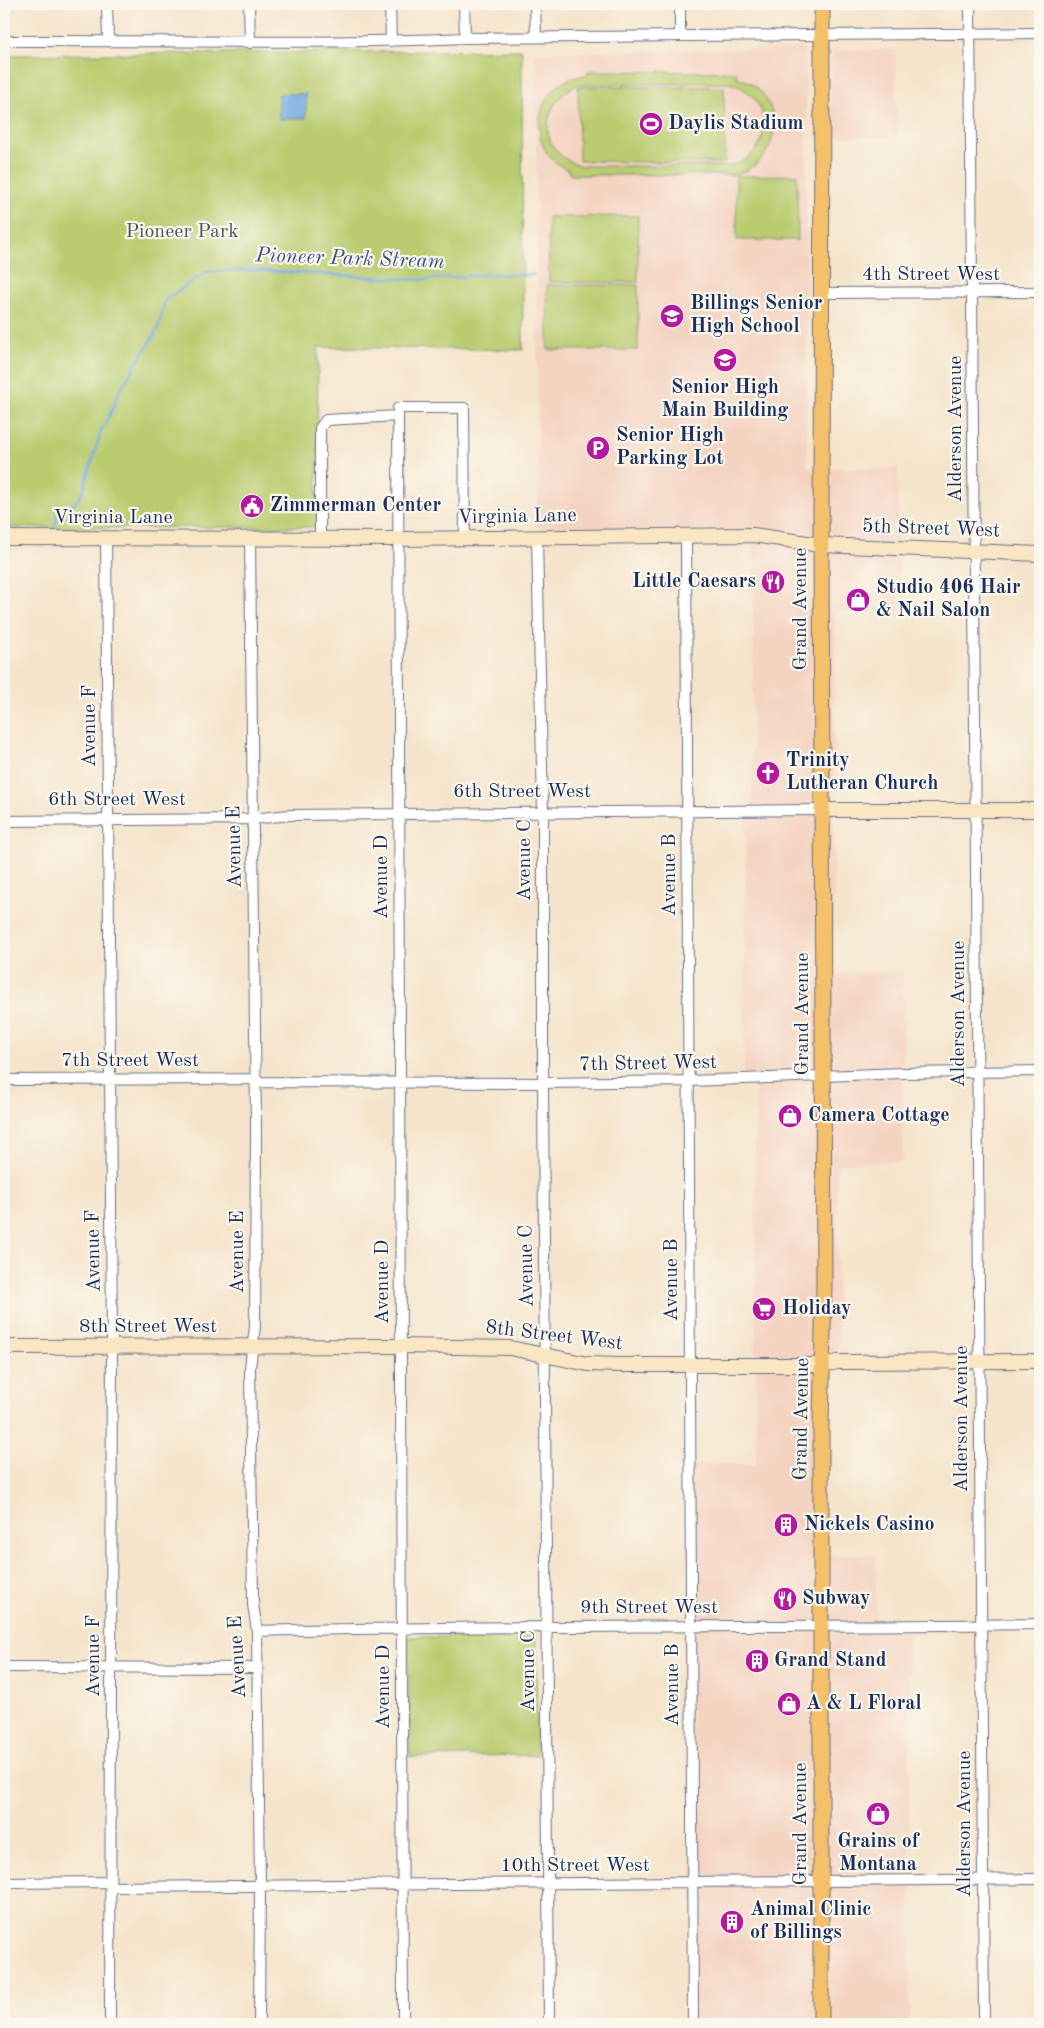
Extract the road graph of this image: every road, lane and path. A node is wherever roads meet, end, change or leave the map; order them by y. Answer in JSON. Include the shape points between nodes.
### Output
{"nodes":[{"id":1,"x":107,"y":4,"type":"edge"},
{"id":2,"x":249,"y":4,"type":"edge"},
{"id":3,"x":390,"y":4,"type":"edge"},
{"id":4,"x":464,"y":4,"type":"edge"},
{"id":5,"x":535,"y":4,"type":"edge"},
{"id":6,"x":680,"y":4,"type":"edge"},
{"id":7,"x":822,"y":4,"type":"edge"},
{"id":8,"x":970,"y":4,"type":"edge"},
{"id":9,"x":970,"y":34,"type":"junction"},
{"id":10,"x":1040,"y":34,"type":"edge"},
{"id":11,"x":822,"y":35,"type":"junction"},
{"id":12,"x":680,"y":36,"type":"junction"},
{"id":13,"x":536,"y":37,"type":"junction"},
{"id":14,"x":465,"y":38,"type":"junction"},
{"id":15,"x":108,"y":40,"type":"junction"},
{"id":16,"x":4,"y":41,"type":"edge"},
{"id":17,"x":390,"y":41,"type":"junction"},
{"id":18,"x":250,"y":43,"type":"junction"},
{"id":19,"x":972,"y":292,"type":"junction"},
{"id":20,"x":1040,"y":292,"type":"edge"},
{"id":21,"x":822,"y":293,"type":"junction"},
{"id":22,"x":398,"y":412,"type":"junction"},
{"id":23,"x":686,"y":536,"type":"junction"},
{"id":24,"x":106,"y":537,"type":"junction"},
{"id":25,"x":536,"y":537,"type":"junction"},
{"id":26,"x":4,"y":538,"type":"edge"},
{"id":27,"x":250,"y":539,"type":"junction"},
{"id":28,"x":320,"y":539,"type":"junction"},
{"id":29,"x":398,"y":539,"type":"junction"},
{"id":30,"x":465,"y":539,"type":"junction"},
{"id":31,"x":821,"y":545,"type":"junction"},
{"id":32,"x":974,"y":550,"type":"junction"},
{"id":33,"x":1040,"y":554,"type":"edge"},
{"id":34,"x":976,"y":809,"type":"junction"},
{"id":35,"x":822,"y":810,"type":"junction"},
{"id":36,"x":1040,"y":810,"type":"edge"},
{"id":37,"x":687,"y":811,"type":"junction"},
{"id":38,"x":543,"y":812,"type":"junction"},
{"id":39,"x":399,"y":813,"type":"junction"},
{"id":40,"x":252,"y":819,"type":"junction"},
{"id":41,"x":4,"y":821,"type":"edge"},
{"id":42,"x":108,"y":821,"type":"junction"},
{"id":43,"x":1040,"y":1071,"type":"edge"},
{"id":44,"x":977,"y":1072,"type":"junction"},
{"id":45,"x":823,"y":1077,"type":"junction"},
{"id":46,"x":110,"y":1078,"type":"junction"},
{"id":47,"x":4,"y":1080,"type":"edge"},
{"id":48,"x":256,"y":1080,"type":"junction"},
{"id":49,"x":689,"y":1081,"type":"junction"},
{"id":50,"x":400,"y":1082,"type":"junction"},
{"id":51,"x":543,"y":1083,"type":"junction"},
{"id":52,"x":401,"y":1346,"type":"junction"},
{"id":53,"x":4,"y":1347,"type":"edge"},
{"id":54,"x":112,"y":1347,"type":"junction"},
{"id":55,"x":253,"y":1347,"type":"junction"},
{"id":56,"x":545,"y":1354,"type":"junction"},
{"id":57,"x":980,"y":1361,"type":"junction"},
{"id":58,"x":1040,"y":1361,"type":"edge"},
{"id":59,"x":689,"y":1365,"type":"junction"},
{"id":60,"x":822,"y":1365,"type":"junction"},
{"id":61,"x":1040,"y":1624,"type":"edge"},
{"id":62,"x":981,"y":1625,"type":"junction"},
{"id":63,"x":546,"y":1626,"type":"junction"},
{"id":64,"x":690,"y":1626,"type":"junction"},
{"id":65,"x":821,"y":1626,"type":"junction"},
{"id":66,"x":401,"y":1628,"type":"junction"},
{"id":67,"x":257,"y":1631,"type":"junction"},
{"id":68,"x":4,"y":1667,"type":"edge"},
{"id":69,"x":112,"y":1668,"type":"junction"},
{"id":70,"x":257,"y":1668,"type":"junction"},
{"id":71,"x":1040,"y":1879,"type":"edge"},
{"id":72,"x":983,"y":1880,"type":"junction"},
{"id":73,"x":821,"y":1881,"type":"junction"},
{"id":74,"x":692,"y":1882,"type":"junction"},
{"id":75,"x":4,"y":1883,"type":"edge"},
{"id":76,"x":548,"y":1884,"type":"junction"},
{"id":77,"x":110,"y":1885,"type":"junction"},
{"id":78,"x":402,"y":1885,"type":"junction"},
{"id":79,"x":260,"y":1886,"type":"junction"},
{"id":80,"x":110,"y":2024,"type":"edge"},
{"id":81,"x":260,"y":2024,"type":"edge"},
{"id":82,"x":403,"y":2024,"type":"edge"},
{"id":83,"x":549,"y":2024,"type":"edge"},
{"id":84,"x":693,"y":2024,"type":"edge"},
{"id":85,"x":821,"y":2024,"type":"edge"},
{"id":86,"x":984,"y":2024,"type":"edge"}],
"edges":[{"from":1,"to":15,"type":"street"},
{"from":2,"to":18,"type":"street"},
{"from":3,"to":17,"type":"street"},
{"from":4,"to":14,"type":"street"},
{"from":5,"to":13,"type":"street"},
{"from":6,"to":12,"type":"street"},
{"from":7,"to":11,"type":"main road","name":"Grand Avenue"},
{"from":8,"to":9,"type":"street","name":"Alderson Avenue"},
{"from":9,"to":10,"type":"street"},
{"from":9,"to":11,"type":"street"},
{"from":9,"to":19,"type":"street","name":"Alderson Avenue"},
{"from":11,"to":12,"type":"street"},
{"from":11,"to":21,"type":"main road","name":"Grand Avenue"},
{"from":12,"to":13,"type":"street"},
{"from":13,"to":14,"type":"street"},
{"from":14,"to":17,"type":"street"},
{"from":15,"to":16,"type":"street"},
{"from":15,"to":18,"type":"street"},
{"from":17,"to":18,"type":"street"},
{"from":19,"to":20,"type":"street","name":"4th Street West"},
{"from":19,"to":21,"type":"street","name":"4th Street West"},
{"from":19,"to":32,"type":"street","name":"Alderson Avenue"},
{"from":21,"to":31,"type":"main road","name":"Grand Avenue"},
{"from":22,"to":28,"type":"street","via":[[326,420],[320,428]]},
{"from":22,"to":29,"type":"street","name":"Avenue D"},
{"from":22,"to":30,"type":"street","via":[[464,408]]},
{"from":23,"to":25,"type":"street","name":"Virginia Lane"},
{"from":23,"to":31,"type":"street","name":"Virginia Lane","via":[[753,535]]},
{"from":23,"to":37,"type":"street","name":"Avenue B"},
{"from":24,"to":26,"type":"street","name":"Virginia Lane"},
{"from":24,"to":27,"type":"street","name":"Virginia Lane"},
{"from":24,"to":42,"type":"street","name":"Avenue F"},
{"from":25,"to":30,"type":"street","name":"Virginia Lane"},
{"from":25,"to":38,"type":"street","name":"Avenue C"},
{"from":27,"to":28,"type":"street","name":"Virginia Lane"},
{"from":27,"to":40,"type":"street","name":"Avenue E"},
{"from":28,"to":29,"type":"street","name":"Virginia Lane"},
{"from":29,"to":30,"type":"street","name":"Virginia Lane"},
{"from":29,"to":39,"type":"street","name":"Avenue D"},
{"from":31,"to":32,"type":"street","name":"5th Street West"},
{"from":31,"to":35,"type":"main road","name":"Grand Avenue"},
{"from":32,"to":33,"type":"street","name":"5th Street West"},
{"from":32,"to":34,"type":"street","name":"Alderson Avenue"},
{"from":34,"to":35,"type":"street","name":"6th Street West"},
{"from":34,"to":36,"type":"street","name":"6th Street West"},
{"from":34,"to":44,"type":"street","name":"Alderson Avenue"},
{"from":35,"to":37,"type":"street","name":"6th Street West"},
{"from":35,"to":45,"type":"main road","name":"Grand Avenue"},
{"from":37,"to":38,"type":"street","name":"6th Street West"},
{"from":37,"to":49,"type":"street","name":"Avenue B"},
{"from":38,"to":39,"type":"street","name":"6th Street West"},
{"from":38,"to":51,"type":"street","name":"Avenue C"},
{"from":39,"to":40,"type":"street","name":"6th Street West","via":[[290,814]]},
{"from":39,"to":50,"type":"street","name":"Avenue D"},
{"from":40,"to":42,"type":"street","name":"6th Street West"},
{"from":40,"to":48,"type":"street","name":"Avenue E"},
{"from":41,"to":42,"type":"street","name":"6th Street West"},
{"from":42,"to":46,"type":"street","name":"Avenue F"},
{"from":43,"to":44,"type":"street","name":"7th Street West"},
{"from":44,"to":45,"type":"street","name":"7th Street West"},
{"from":44,"to":57,"type":"street","name":"Alderson Avenue"},
{"from":45,"to":49,"type":"street","name":"7th Street West"},
{"from":45,"to":60,"type":"main road","name":"Grand Avenue"},
{"from":46,"to":47,"type":"street","name":"7th Street West"},
{"from":46,"to":48,"type":"street","name":"7th Street West"},
{"from":46,"to":54,"type":"street","name":"Avenue F"},
{"from":48,"to":50,"type":"street","name":"7th Street West"},
{"from":48,"to":55,"type":"street","name":"Avenue E"},
{"from":49,"to":51,"type":"street","name":"7th Street West"},
{"from":49,"to":59,"type":"street","name":"Avenue B"},
{"from":50,"to":51,"type":"street","name":"7th Street West"},
{"from":50,"to":52,"type":"street","name":"Avenue D"},
{"from":51,"to":56,"type":"street","name":"Avenue C"},
{"from":52,"to":55,"type":"street","name":"8th Street West"},
{"from":52,"to":56,"type":"street","name":"8th Street West","via":[[510,1348]]},
{"from":52,"to":66,"type":"street","name":"Avenue D"},
{"from":53,"to":54,"type":"street","name":"8th Street West"},
{"from":54,"to":55,"type":"street","name":"8th Street West"},
{"from":54,"to":69,"type":"street","name":"Avenue F"},
{"from":55,"to":67,"type":"street","name":"Avenue E","via":[[250,1368],[253,1604]]},
{"from":56,"to":59,"type":"street","name":"8th Street West","via":[[588,1364]]},
{"from":56,"to":63,"type":"street","name":"Avenue C"},
{"from":57,"to":58,"type":"street","name":"8th Street West"},
{"from":57,"to":60,"type":"street","name":"8th Street West","via":[[838,1362]]},
{"from":57,"to":62,"type":"street","name":"Alderson Avenue"},
{"from":59,"to":60,"type":"street","name":"8th Street West"},
{"from":59,"to":64,"type":"street","name":"Avenue B"},
{"from":60,"to":65,"type":"main road","name":"Grand Avenue"},
{"from":61,"to":62,"type":"street","name":"9th Street West"},
{"from":62,"to":65,"type":"street","name":"9th Street West"},
{"from":62,"to":72,"type":"street","name":"Alderson Avenue"},
{"from":63,"to":64,"type":"street","name":"9th Street West"},
{"from":63,"to":66,"type":"street","name":"9th Street West"},
{"from":63,"to":76,"type":"street","name":"Avenue C"},
{"from":64,"to":65,"type":"street","name":"9th Street West"},
{"from":64,"to":74,"type":"street","name":"Avenue B"},
{"from":65,"to":73,"type":"main road","name":"Grand Avenue"},
{"from":66,"to":67,"type":"street","name":"9th Street West"},
{"from":66,"to":78,"type":"street","name":"Avenue D"},
{"from":67,"to":70,"type":"street","name":"Avenue E"},
{"from":68,"to":69,"type":"street"},
{"from":69,"to":70,"type":"street"},
{"from":69,"to":77,"type":"street","name":"Avenue F"},
{"from":70,"to":79,"type":"street","name":"Avenue E"},
{"from":71,"to":72,"type":"street","name":"10th Street West"},
{"from":72,"to":73,"type":"street","name":"10th Street West"},
{"from":72,"to":86,"type":"street","name":"Alderson Avenue"},
{"from":73,"to":74,"type":"street","name":"10th Street West"},
{"from":73,"to":85,"type":"main road","name":"Grand Avenue"},
{"from":74,"to":76,"type":"street","name":"10th Street West"},
{"from":74,"to":84,"type":"street","name":"Avenue B"},
{"from":75,"to":77,"type":"street","name":"10th Street West"},
{"from":76,"to":78,"type":"street","name":"10th Street West"},
{"from":76,"to":83,"type":"street","name":"Avenue C"},
{"from":77,"to":79,"type":"street","name":"10th Street West"},
{"from":77,"to":80,"type":"street","name":"Avenue F"},
{"from":78,"to":79,"type":"street","name":"10th Street West"},
{"from":78,"to":82,"type":"street","name":"Avenue D"},
{"from":79,"to":81,"type":"street","name":"Avenue E"}]}
